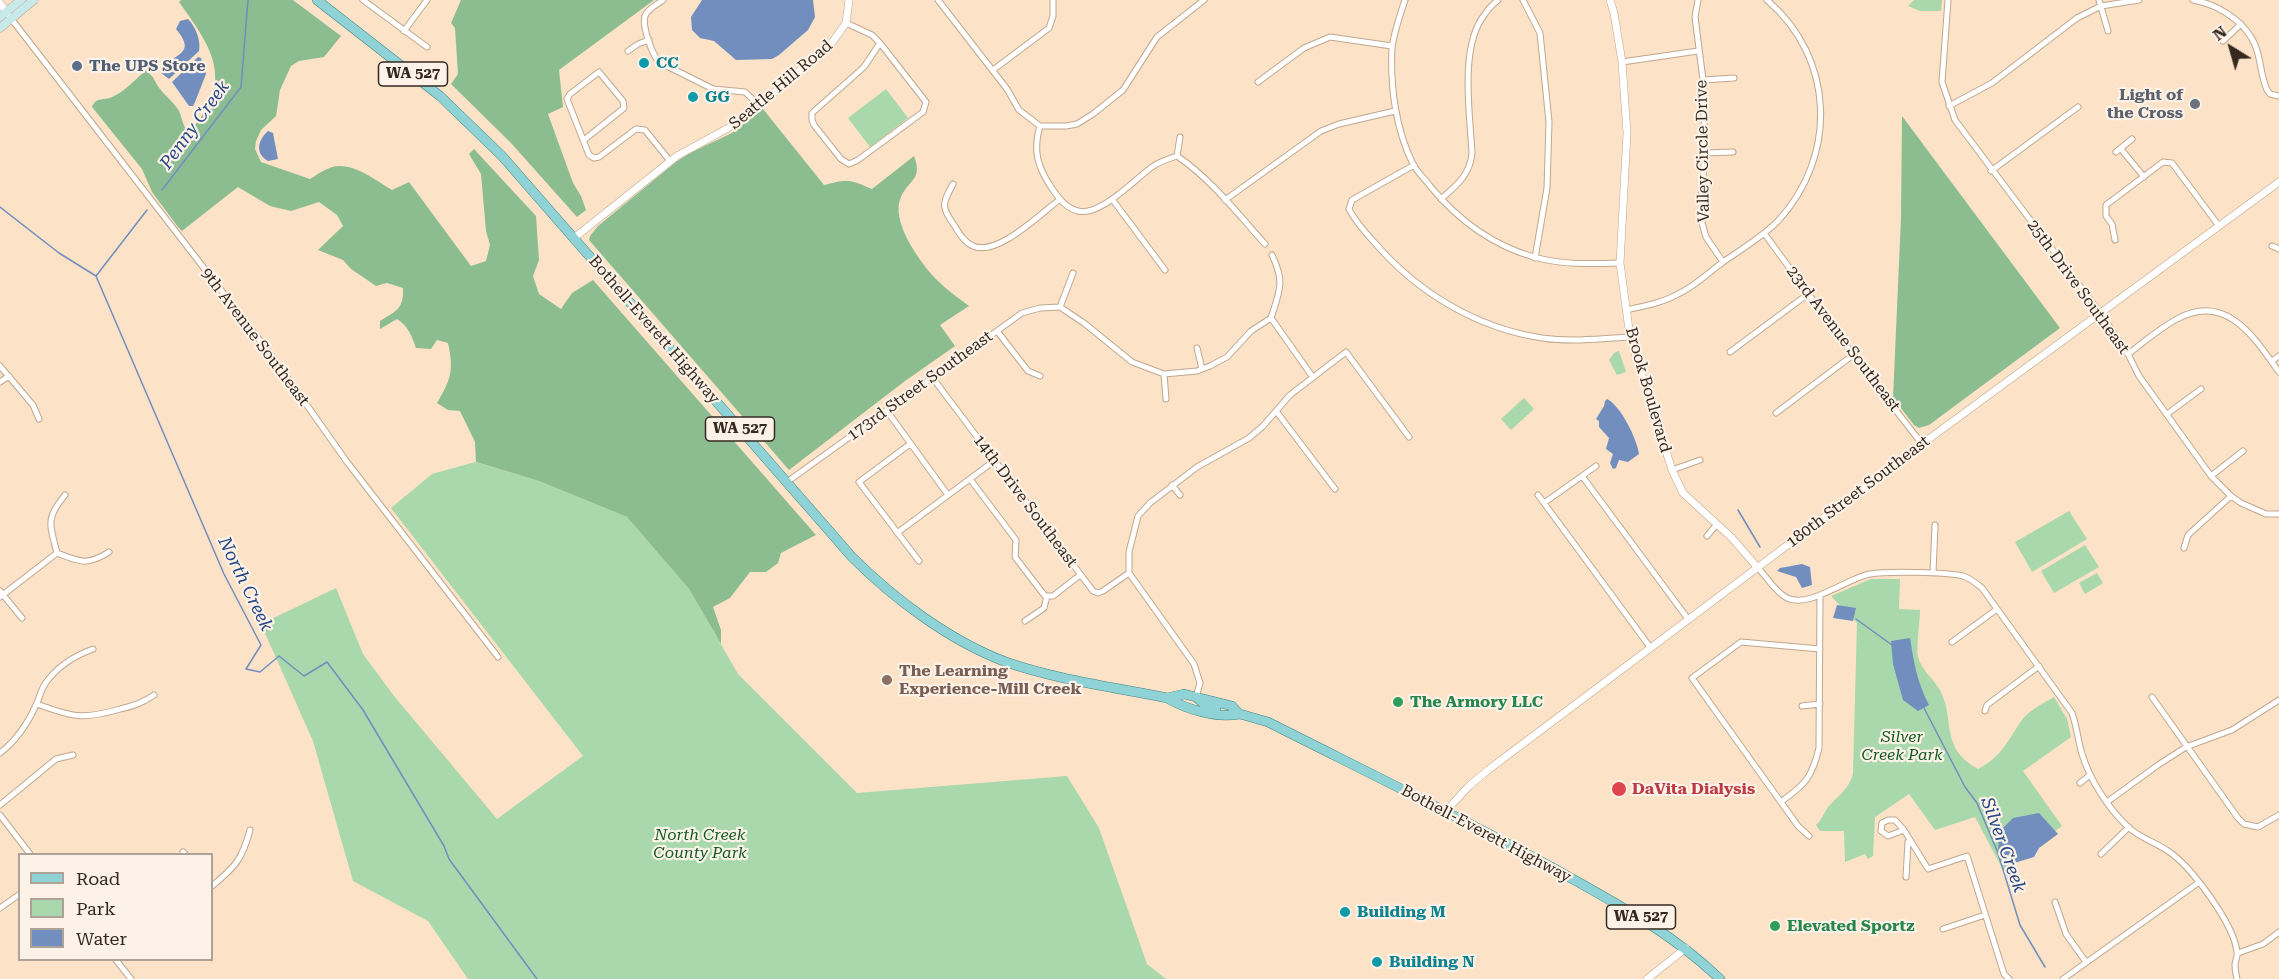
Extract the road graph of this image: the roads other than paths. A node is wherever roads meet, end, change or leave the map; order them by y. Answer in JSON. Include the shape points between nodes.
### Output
{"nodes":[{"id":1,"x":21,"y":0,"type":"edge"},
{"id":2,"x":34,"y":0,"type":"edge"},
{"id":3,"x":317,"y":0,"type":"edge"},
{"id":4,"x":363,"y":0,"type":"edge"},
{"id":5,"x":427,"y":0,"type":"edge"},
{"id":6,"x":663,"y":0,"type":"edge"},
{"id":7,"x":849,"y":0,"type":"edge"},
{"id":8,"x":938,"y":0,"type":"edge"},
{"id":9,"x":1053,"y":0,"type":"edge"},
{"id":10,"x":1204,"y":0,"type":"edge"},
{"id":11,"x":1405,"y":0,"type":"edge"},
{"id":12,"x":1498,"y":0,"type":"edge"},
{"id":13,"x":1523,"y":0,"type":"edge"},
{"id":14,"x":1610,"y":0,"type":"edge"},
{"id":15,"x":1698,"y":0,"type":"edge"},
{"id":16,"x":1767,"y":0,"type":"edge"},
{"id":17,"x":1948,"y":0,"type":"edge"},
{"id":18,"x":2139,"y":0,"type":"edge"},
{"id":19,"x":2193,"y":0,"type":"edge"},
{"id":20,"x":2205,"y":1,"type":"edge"},
{"id":21,"x":0,"y":3,"type":"edge"},
{"id":22,"x":2100,"y":3,"type":"edge"},
{"id":23,"x":6,"y":16,"type":"edge"},
{"id":24,"x":846,"y":23,"type":"junction"},
{"id":25,"x":2241,"y":24,"type":"junction"},
{"id":26,"x":0,"y":28,"type":"edge"},
{"id":27,"x":404,"y":31,"type":"junction"},
{"id":28,"x":2108,"y":31,"type":"dead end"},
{"id":29,"x":649,"y":40,"type":"junction"},
{"id":30,"x":2223,"y":41,"type":"dead end"},
{"id":31,"x":880,"y":43,"type":"junction"},
{"id":32,"x":1392,"y":46,"type":"junction"},
{"id":33,"x":427,"y":47,"type":"dead end"},
{"id":34,"x":628,"y":51,"type":"dead end"},
{"id":35,"x":1698,"y":51,"type":"junction"},
{"id":36,"x":1622,"y":62,"type":"junction"},
{"id":37,"x":993,"y":70,"type":"junction"},
{"id":38,"x":1734,"y":78,"type":"dead end"},
{"id":39,"x":1703,"y":80,"type":"junction"},
{"id":40,"x":1258,"y":82,"type":"dead end"},
{"id":41,"x":2279,"y":96,"type":"edge"},
{"id":42,"x":759,"y":105,"type":"junction"},
{"id":43,"x":1949,"y":106,"type":"junction"},
{"id":44,"x":2078,"y":107,"type":"dead end"},
{"id":45,"x":1395,"y":111,"type":"junction"},
{"id":46,"x":1040,"y":126,"type":"junction"},
{"id":47,"x":1180,"y":137,"type":"dead end"},
{"id":48,"x":2132,"y":139,"type":"dead end"},
{"id":49,"x":584,"y":140,"type":"junction"},
{"id":50,"x":1733,"y":152,"type":"dead end"},
{"id":51,"x":1705,"y":153,"type":"junction"},
{"id":52,"x":1177,"y":156,"type":"junction"},
{"id":53,"x":670,"y":161,"type":"junction"},
{"id":54,"x":1414,"y":165,"type":"junction"},
{"id":55,"x":1991,"y":171,"type":"junction"},
{"id":56,"x":2144,"y":177,"type":"junction"},
{"id":57,"x":2279,"y":182,"type":"edge"},
{"id":58,"x":953,"y":184,"type":"dead end"},
{"id":59,"x":1112,"y":199,"type":"junction"},
{"id":60,"x":1441,"y":199,"type":"junction"},
{"id":61,"x":1059,"y":200,"type":"junction"},
{"id":62,"x":1225,"y":200,"type":"junction"},
{"id":63,"x":2219,"y":226,"type":"junction"},
{"id":64,"x":1764,"y":233,"type":"junction"},
{"id":65,"x":574,"y":238,"type":"junction"},
{"id":66,"x":2115,"y":240,"type":"dead end"},
{"id":67,"x":1264,"y":244,"type":"dead end"},
{"id":68,"x":2272,"y":246,"type":"dead end"},
{"id":69,"x":2279,"y":249,"type":"edge"},
{"id":70,"x":1272,"y":255,"type":"dead end"},
{"id":71,"x":1535,"y":258,"type":"junction"},
{"id":72,"x":1723,"y":262,"type":"junction"},
{"id":73,"x":1620,"y":263,"type":"junction"},
{"id":74,"x":1165,"y":270,"type":"dead end"},
{"id":75,"x":1073,"y":273,"type":"dead end"},
{"id":76,"x":1808,"y":294,"type":"junction"},
{"id":77,"x":1060,"y":307,"type":"junction"},
{"id":78,"x":1626,"y":310,"type":"junction"},
{"id":79,"x":2101,"y":314,"type":"junction"},
{"id":80,"x":1271,"y":318,"type":"junction"},
{"id":81,"x":997,"y":330,"type":"junction"},
{"id":82,"x":1630,"y":337,"type":"junction"},
{"id":83,"x":1197,"y":348,"type":"dead end"},
{"id":84,"x":1730,"y":352,"type":"dead end"},
{"id":85,"x":2128,"y":354,"type":"junction"},
{"id":86,"x":1853,"y":356,"type":"junction"},
{"id":87,"x":2279,"y":356,"type":"edge"},
{"id":88,"x":2272,"y":361,"type":"junction"},
{"id":89,"x":0,"y":366,"type":"edge"},
{"id":90,"x":1202,"y":369,"type":"junction"},
{"id":91,"x":2279,"y":372,"type":"edge"},
{"id":92,"x":1164,"y":374,"type":"junction"},
{"id":93,"x":9,"y":376,"type":"junction"},
{"id":94,"x":1040,"y":376,"type":"dead end"},
{"id":95,"x":1312,"y":376,"type":"junction"},
{"id":96,"x":932,"y":377,"type":"junction"},
{"id":97,"x":0,"y":382,"type":"edge"},
{"id":98,"x":2200,"y":389,"type":"dead end"},
{"id":99,"x":1166,"y":399,"type":"dead end"},
{"id":100,"x":886,"y":411,"type":"junction"},
{"id":101,"x":1276,"y":411,"type":"junction"},
{"id":102,"x":1776,"y":414,"type":"dead end"},
{"id":103,"x":2167,"y":414,"type":"junction"},
{"id":104,"x":39,"y":419,"type":"dead end"},
{"id":105,"x":1409,"y":437,"type":"dead end"},
{"id":106,"x":910,"y":444,"type":"junction"},
{"id":107,"x":1922,"y":444,"type":"junction"},
{"id":108,"x":2243,"y":451,"type":"dead end"},
{"id":109,"x":1700,"y":460,"type":"dead end"},
{"id":110,"x":994,"y":461,"type":"junction"},
{"id":111,"x":1596,"y":466,"type":"dead end"},
{"id":112,"x":1672,"y":470,"type":"junction"},
{"id":113,"x":1582,"y":476,"type":"junction"},
{"id":114,"x":2211,"y":476,"type":"junction"},
{"id":115,"x":970,"y":479,"type":"junction"},
{"id":116,"x":787,"y":482,"type":"junction"},
{"id":117,"x":1172,"y":485,"type":"junction"},
{"id":118,"x":1335,"y":489,"type":"dead end"},
{"id":119,"x":65,"y":495,"type":"dead end"},
{"id":120,"x":948,"y":495,"type":"junction"},
{"id":121,"x":1180,"y":495,"type":"dead end"},
{"id":122,"x":1538,"y":495,"type":"dead end"},
{"id":123,"x":2231,"y":496,"type":"junction"},
{"id":124,"x":1544,"y":503,"type":"junction"},
{"id":125,"x":2279,"y":514,"type":"edge"},
{"id":126,"x":1717,"y":525,"type":"junction"},
{"id":127,"x":1935,"y":525,"type":"dead end"},
{"id":128,"x":897,"y":533,"type":"junction"},
{"id":129,"x":1707,"y":536,"type":"dead end"},
{"id":130,"x":2184,"y":548,"type":"dead end"},
{"id":131,"x":109,"y":552,"type":"dead end"},
{"id":132,"x":57,"y":554,"type":"junction"},
{"id":133,"x":919,"y":561,"type":"dead end"},
{"id":134,"x":1758,"y":568,"type":"junction"},
{"id":135,"x":1129,"y":573,"type":"junction"},
{"id":136,"x":1933,"y":573,"type":"junction"},
{"id":137,"x":1080,"y":575,"type":"junction"},
{"id":138,"x":1,"y":594,"type":"edge"},
{"id":139,"x":1047,"y":596,"type":"junction"},
{"id":140,"x":1820,"y":596,"type":"junction"},
{"id":141,"x":1997,"y":609,"type":"junction"},
{"id":142,"x":22,"y":618,"type":"dead end"},
{"id":143,"x":1688,"y":620,"type":"junction"},
{"id":144,"x":1025,"y":621,"type":"dead end"},
{"id":145,"x":1952,"y":642,"type":"dead end"},
{"id":146,"x":1650,"y":647,"type":"junction"},
{"id":147,"x":93,"y":649,"type":"dead end"},
{"id":148,"x":1820,"y":649,"type":"junction"},
{"id":149,"x":498,"y":657,"type":"dead end"},
{"id":150,"x":2039,"y":666,"type":"junction"},
{"id":151,"x":154,"y":695,"type":"dead end"},
{"id":152,"x":1196,"y":697,"type":"junction"},
{"id":153,"x":2152,"y":697,"type":"dead end"},
{"id":154,"x":1167,"y":698,"type":"junction"},
{"id":155,"x":2279,"y":700,"type":"edge"},
{"id":156,"x":37,"y":704,"type":"junction"},
{"id":157,"x":1820,"y":704,"type":"junction"},
{"id":158,"x":1802,"y":706,"type":"dead end"},
{"id":159,"x":1985,"y":711,"type":"dead end"},
{"id":160,"x":1239,"y":714,"type":"junction"},
{"id":161,"x":2186,"y":747,"type":"junction"},
{"id":162,"x":0,"y":753,"type":"edge"},
{"id":163,"x":73,"y":755,"type":"dead end"},
{"id":164,"x":2090,"y":775,"type":"junction"},
{"id":165,"x":2080,"y":783,"type":"dead end"},
{"id":166,"x":1782,"y":801,"type":"junction"},
{"id":167,"x":2107,"y":802,"type":"junction"},
{"id":168,"x":0,"y":805,"type":"edge"},
{"id":169,"x":1445,"y":812,"type":"junction"},
{"id":170,"x":0,"y":815,"type":"edge"},
{"id":171,"x":2279,"y":815,"type":"edge"},
{"id":172,"x":2129,"y":827,"type":"junction"},
{"id":173,"x":250,"y":830,"type":"dead end"},
{"id":174,"x":1904,"y":830,"type":"dead end"},
{"id":175,"x":1809,"y":836,"type":"dead end"},
{"id":176,"x":1908,"y":840,"type":"junction"},
{"id":177,"x":28,"y":853,"type":"edge"},
{"id":178,"x":2101,"y":854,"type":"dead end"},
{"id":179,"x":1906,"y":877,"type":"dead end"},
{"id":180,"x":2198,"y":883,"type":"junction"},
{"id":181,"x":213,"y":885,"type":"edge"},
{"id":182,"x":18,"y":895,"type":"edge"},
{"id":183,"x":2055,"y":902,"type":"dead end"},
{"id":184,"x":0,"y":908,"type":"edge"},
{"id":185,"x":1984,"y":915,"type":"junction"},
{"id":186,"x":1943,"y":928,"type":"dead end"},
{"id":187,"x":2279,"y":932,"type":"edge"},
{"id":188,"x":1686,"y":948,"type":"junction"},
{"id":189,"x":2238,"y":954,"type":"junction"},
{"id":190,"x":117,"y":961,"type":"edge"},
{"id":191,"x":2086,"y":962,"type":"junction"},
{"id":192,"x":131,"y":979,"type":"edge"},
{"id":193,"x":1647,"y":979,"type":"edge"},
{"id":194,"x":1720,"y":979,"type":"edge"},
{"id":195,"x":2009,"y":979,"type":"edge"},
{"id":196,"x":2063,"y":979,"type":"edge"},
{"id":197,"x":2236,"y":979,"type":"edge"}],
"edges":[{"from":1,"to":23,"type":"main road"},
{"from":2,"to":23,"type":"main road"},
{"from":3,"to":65,"type":"main road","name":"Bothell-Everett Highway","number":"WA 527","via":[[440,96],[502,156]]},
{"from":4,"to":27,"type":"street"},
{"from":5,"to":27,"type":"street"},
{"from":6,"to":29,"type":"street","via":[[645,18]]},
{"from":7,"to":24,"type":"street"},
{"from":8,"to":37,"type":"street"},
{"from":9,"to":37,"type":"street","via":[[1049,28]]},
{"from":10,"to":46,"type":"street","via":[[1157,37],[1123,90],[1093,114],[1077,124]]},
{"from":11,"to":32,"type":"street"},
{"from":12,"to":60,"type":"street","via":[[1483,15],[1474,37],[1468,72],[1471,164],[1465,177]]},
{"from":13,"to":71,"type":"street","via":[[1540,33],[1549,122],[1547,188]]},
{"from":14,"to":36,"type":"street","name":"Brook Boulevard"},
{"from":15,"to":35,"type":"street","name":"Valley Circle Drive"},
{"from":16,"to":64,"type":"street","via":[[1796,33],[1817,77],[1821,120],[1819,147],[1804,186]]},
{"from":17,"to":43,"type":"street","name":"25th Drive Southeast","via":[[1942,82]]},
{"from":18,"to":22,"type":"street"},
{"from":19,"to":20,"type":"street"},
{"from":20,"to":25,"type":"street"},
{"from":21,"to":23,"type":"street"},
{"from":22,"to":28,"type":"street"},
{"from":22,"to":43,"type":"street","via":[[1992,82]]},
{"from":23,"to":26,"type":"main road"},
{"from":23,"to":149,"type":"street","name":"9th Avenue Southeast","via":[[275,360],[347,462]]},
{"from":24,"to":31,"type":"street"},
{"from":24,"to":42,"type":"street","name":"Seattle Hill Road","via":[[831,44]]},
{"from":25,"to":30,"type":"street"},
{"from":25,"to":41,"type":"street","via":[[2254,41],[2267,90]]},
{"from":27,"to":33,"type":"street"},
{"from":29,"to":34,"type":"street"},
{"from":29,"to":42,"type":"street","via":[[659,62],[713,89],[745,92]]},
{"from":31,"to":31,"type":"street","via":[[925,99],[926,107],[849,164],[814,125],[811,116],[864,67]]},
{"from":32,"to":40,"type":"street","via":[[1330,38],[1304,48]]},
{"from":32,"to":45,"type":"street"},
{"from":35,"to":36,"type":"street"},
{"from":35,"to":39,"type":"street","name":"Valley Circle Drive"},
{"from":36,"to":73,"type":"street","name":"Brook Boulevard","via":[[1627,133]]},
{"from":37,"to":46,"type":"street","via":[[1018,110]]},
{"from":38,"to":39,"type":"street"},
{"from":39,"to":51,"type":"street","name":"Valley Circle Drive"},
{"from":42,"to":53,"type":"street","name":"Seattle Hill Road","via":[[721,134]]},
{"from":43,"to":55,"type":"street","name":"25th Drive Southeast"},
{"from":44,"to":55,"type":"street"},
{"from":45,"to":54,"type":"street"},
{"from":45,"to":62,"type":"street","via":[[1321,131]]},
{"from":46,"to":61,"type":"street","via":[[1035,141],[1036,161]]},
{"from":47,"to":52,"type":"street"},
{"from":48,"to":56,"type":"street","via":[[2118,151]]},
{"from":49,"to":49,"type":"street","via":[[567,99],[599,72],[623,101],[624,108]]},
{"from":49,"to":53,"type":"street","via":[[594,158],[636,129],[645,130]]},
{"from":50,"to":51,"type":"street"},
{"from":51,"to":72,"type":"street","name":"Valley Circle Drive","via":[[1702,224]]},
{"from":52,"to":59,"type":"street","via":[[1152,166]]},
{"from":52,"to":62,"type":"street"},
{"from":53,"to":65,"type":"street","name":"Seattle Hill Road"},
{"from":54,"to":60,"type":"street"},
{"from":54,"to":82,"type":"street","via":[[1352,200],[1349,209],[1388,259],[1414,282],[1478,320],[1516,333],[1573,340]]},
{"from":55,"to":79,"type":"street","name":"25th Drive Southeast"},
{"from":56,"to":63,"type":"street","via":[[2163,162],[2172,163]]},
{"from":56,"to":66,"type":"street","via":[[2106,205]]},
{"from":57,"to":63,"type":"street","name":"180th Street Southeast"},
{"from":58,"to":61,"type":"street","via":[[944,199],[944,211],[964,240],[981,248],[1000,244]]},
{"from":59,"to":61,"type":"street","via":[[1079,212]]},
{"from":59,"to":74,"type":"street"},
{"from":60,"to":71,"type":"street","via":[[1463,222],[1486,237]]},
{"from":62,"to":67,"type":"street"},
{"from":63,"to":79,"type":"street","name":"180th Street Southeast"},
{"from":64,"to":72,"type":"street"},
{"from":64,"to":76,"type":"street","name":"23rd Avenue Southeast"},
{"from":65,"to":116,"type":"main road","name":"Bothell-Everett Highway","number":"WA 527"},
{"from":68,"to":69,"type":"street"},
{"from":70,"to":80,"type":"street","via":[[1280,272],[1280,290]]},
{"from":71,"to":73,"type":"street","via":[[1579,264]]},
{"from":72,"to":78,"type":"street","via":[[1678,294]]},
{"from":73,"to":78,"type":"street","name":"Brook Boulevard"},
{"from":75,"to":77,"type":"street"},
{"from":76,"to":84,"type":"street"},
{"from":76,"to":86,"type":"street","name":"23rd Avenue Southeast"},
{"from":77,"to":81,"type":"street","name":"173rd Street Southeast","via":[[1022,313]]},
{"from":77,"to":92,"type":"street","via":[[1132,362]]},
{"from":78,"to":82,"type":"street","name":"Brook Boulevard"},
{"from":79,"to":85,"type":"street","name":"25th Drive Southeast"},
{"from":79,"to":107,"type":"street","name":"180th Street Southeast"},
{"from":80,"to":90,"type":"street","via":[[1251,331],[1227,357]]},
{"from":80,"to":95,"type":"street"},
{"from":81,"to":94,"type":"street","via":[[1028,371]]},
{"from":81,"to":96,"type":"street","name":"173rd Street Southeast"},
{"from":82,"to":112,"type":"street","name":"Brook Boulevard"},
{"from":83,"to":90,"type":"street"},
{"from":85,"to":88,"type":"street","via":[[2176,319],[2192,312],[2214,312],[2238,320]]},
{"from":85,"to":103,"type":"street","name":"25th Drive Southeast"},
{"from":86,"to":102,"type":"street"},
{"from":86,"to":107,"type":"street","name":"23rd Avenue Southeast"},
{"from":87,"to":88,"type":"street"},
{"from":88,"to":91,"type":"street"},
{"from":89,"to":93,"type":"street"},
{"from":90,"to":92,"type":"street"},
{"from":92,"to":99,"type":"street"},
{"from":93,"to":97,"type":"street"},
{"from":93,"to":104,"type":"street","via":[[33,405]]},
{"from":95,"to":101,"type":"street"},
{"from":95,"to":105,"type":"street","via":[[1346,352]]},
{"from":96,"to":100,"type":"street","name":"173rd Street Southeast"},
{"from":96,"to":110,"type":"street","name":"14th Drive Southeast"},
{"from":98,"to":103,"type":"street"},
{"from":100,"to":106,"type":"street"},
{"from":100,"to":116,"type":"street","name":"173rd Street Southeast"},
{"from":101,"to":117,"type":"street","via":[[1249,438],[1215,455]]},
{"from":101,"to":118,"type":"street"},
{"from":103,"to":114,"type":"street","name":"25th Drive Southeast"},
{"from":106,"to":120,"type":"street"},
{"from":106,"to":128,"type":"street","via":[[859,482]]},
{"from":107,"to":134,"type":"street","name":"180th Street Southeast"},
{"from":108,"to":114,"type":"street"},
{"from":109,"to":112,"type":"street"},
{"from":110,"to":115,"type":"street"},
{"from":110,"to":137,"type":"street","name":"14th Drive Southeast"},
{"from":111,"to":113,"type":"street"},
{"from":112,"to":126,"type":"street","name":"Brook Boulevard","via":[[1683,493]]},
{"from":113,"to":124,"type":"street"},
{"from":113,"to":143,"type":"street"},
{"from":114,"to":123,"type":"street","name":"25th Drive Southeast"},
{"from":115,"to":120,"type":"street"},
{"from":115,"to":139,"type":"street","via":[[1016,540],[1015,557]]},
{"from":116,"to":154,"type":"main road","name":"Bothell-Everett Highway","number":"WA 527","via":[[852,557],[936,626],[1005,661],[1044,673]]},
{"from":117,"to":121,"type":"street"},
{"from":117,"to":135,"type":"street","via":[[1138,516]]},
{"from":119,"to":132,"type":"street","via":[[53,509],[50,525]]},
{"from":120,"to":128,"type":"street"},
{"from":122,"to":124,"type":"street"},
{"from":123,"to":125,"type":"street","name":"25th Drive Southeast","via":[[2259,512]]},
{"from":123,"to":130,"type":"street","via":[[2188,535]]},
{"from":124,"to":146,"type":"street"},
{"from":126,"to":129,"type":"street"},
{"from":126,"to":134,"type":"street","name":"Brook Boulevard"},
{"from":127,"to":136,"type":"street"},
{"from":128,"to":133,"type":"street"},
{"from":131,"to":132,"type":"street","via":[[96,561],[85,562]]},
{"from":132,"to":138,"type":"street"},
{"from":134,"to":140,"type":"street","via":[[1788,599]]},
{"from":134,"to":143,"type":"street","name":"180th Street Southeast"},
{"from":135,"to":137,"type":"street","name":"14th Drive Southeast","via":[[1098,593]]},
{"from":135,"to":152,"type":"street","via":[[1194,664],[1200,683]]},
{"from":136,"to":140,"type":"street","via":[[1870,574]]},
{"from":136,"to":141,"type":"street","via":[[1974,581]]},
{"from":137,"to":139,"type":"street","via":[[1053,596]]},
{"from":138,"to":142,"type":"street"},
{"from":139,"to":144,"type":"street","via":[[1044,608]]},
{"from":140,"to":148,"type":"street"},
{"from":141,"to":145,"type":"street"},
{"from":141,"to":150,"type":"street"},
{"from":143,"to":146,"type":"street","name":"180th Street Southeast"},
{"from":146,"to":169,"type":"street","name":"180th Street Southeast","via":[[1488,770]]},
{"from":147,"to":156,"type":"street","via":[[61,666],[45,685]]},
{"from":148,"to":157,"type":"street"},
{"from":148,"to":166,"type":"street","via":[[1741,642],[1692,678]]},
{"from":150,"to":159,"type":"street","via":[[1987,705]]},
{"from":150,"to":164,"type":"street","via":[[2072,713]]},
{"from":151,"to":156,"type":"street","via":[[144,703],[90,716],[67,715]]},
{"from":152,"to":154,"type":"main road","name":"Bothell-Everett Highway","number":"WA 527","via":[[1184,694]]},
{"from":152,"to":160,"type":"main road","name":"Bothell-Everett Highway","number":"WA 527","via":[[1232,706]]},
{"from":153,"to":161,"type":"street"},
{"from":154,"to":160,"type":"main road","name":"Bothell-Everett Highway","number":"WA 527","via":[[1200,710],[1228,716]]},
{"from":155,"to":161,"type":"street","via":[[2232,730]]},
{"from":156,"to":162,"type":"street","via":[[13,743]]},
{"from":157,"to":158,"type":"street"},
{"from":157,"to":166,"type":"street","via":[[1814,770],[1803,786]]},
{"from":160,"to":169,"type":"main road","name":"Bothell-Everett Highway","number":"WA 527","via":[[1268,722]]},
{"from":161,"to":167,"type":"street"},
{"from":161,"to":171,"type":"street","via":[[2244,824],[2266,824]]},
{"from":163,"to":168,"type":"street","via":[[56,759]]},
{"from":164,"to":165,"type":"street"},
{"from":164,"to":167,"type":"street"},
{"from":166,"to":175,"type":"street"},
{"from":167,"to":172,"type":"street"},
{"from":169,"to":188,"type":"main road","name":"Bothell-Everett Highway","number":"WA 527","via":[[1637,915]]},
{"from":170,"to":177,"type":"street"},
{"from":172,"to":178,"type":"street"},
{"from":172,"to":180,"type":"street","via":[[2174,856]]},
{"from":173,"to":181,"type":"street","via":[[234,868]]},
{"from":174,"to":176,"type":"street"},
{"from":176,"to":179,"type":"street"},
{"from":176,"to":185,"type":"street","via":[[1928,869],[1967,856]]},
{"from":180,"to":189,"type":"street","via":[[2223,915]]},
{"from":180,"to":191,"type":"street"},
{"from":182,"to":184,"type":"street"},
{"from":183,"to":191,"type":"street","via":[[2066,934]]},
{"from":185,"to":186,"type":"street"},
{"from":185,"to":195,"type":"street"},
{"from":187,"to":189,"type":"street","via":[[2263,944]]},
{"from":188,"to":193,"type":"street"},
{"from":188,"to":194,"type":"main road","name":"Bothell-Everett Highway","number":"WA 527"},
{"from":189,"to":197,"type":"street"},
{"from":190,"to":192,"type":"street"},
{"from":191,"to":196,"type":"street"}]}
